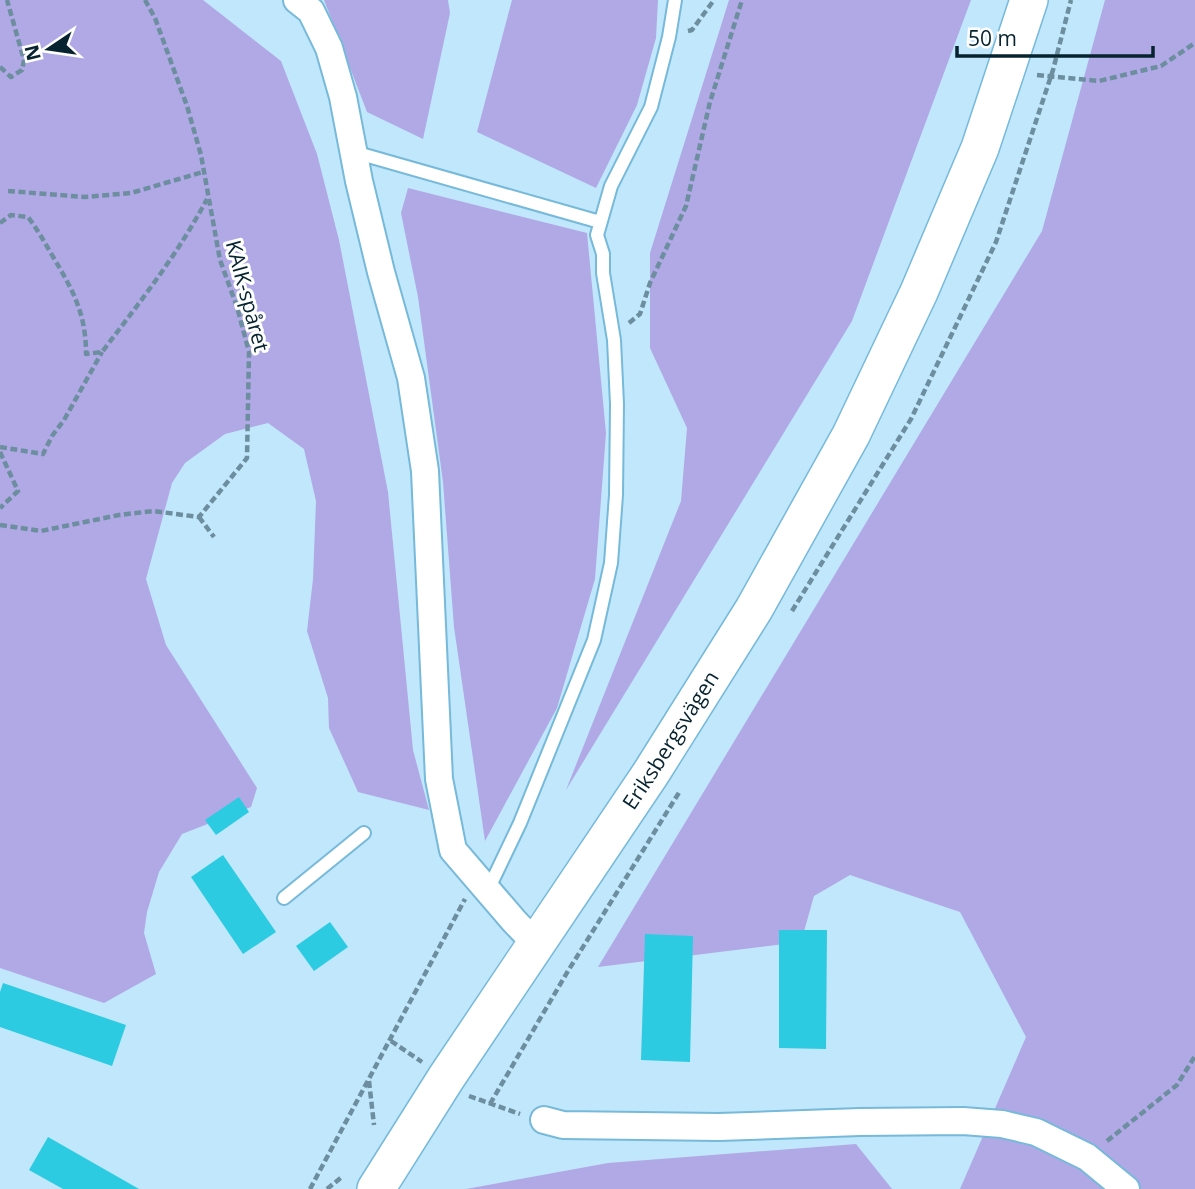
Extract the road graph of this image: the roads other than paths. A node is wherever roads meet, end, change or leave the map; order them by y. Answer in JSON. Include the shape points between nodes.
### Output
{"nodes":[{"id":1,"x":296,"y":0,"type":"edge"},
{"id":2,"x":676,"y":0,"type":"edge"},
{"id":3,"x":1029,"y":0,"type":"edge"},
{"id":4,"x":354,"y":152,"type":"junction"},
{"id":5,"x":600,"y":222,"type":"junction"},
{"id":6,"x":364,"y":833,"type":"dead end"},
{"id":7,"x":482,"y":884,"type":"junction"},
{"id":8,"x":284,"y":898,"type":"dead end"},
{"id":9,"x":536,"y":944,"type":"junction"},
{"id":10,"x":544,"y":1120,"type":"road end"},
{"id":11,"x":359,"y":1182,"type":"edge"},
{"id":12,"x":1126,"y":1189,"type":"edge"}],
"edges":[{"from":1,"to":4,"type":"street","via":[[311,11],[330,48]]},
{"from":2,"to":5,"type":"lane","via":[[651,107],[611,186]]},
{"from":3,"to":9,"type":"main road","name":"Eriksbergsvägen","via":[[980,148],[850,435],[754,610]]},
{"from":4,"to":5,"type":"lane"},
{"from":4,"to":7,"type":"street","via":[[411,378],[425,471],[439,779],[453,850]]},
{"from":5,"to":7,"type":"lane","via":[[597,235],[612,328],[617,404],[611,563],[594,640],[520,823]]},
{"from":6,"to":8,"type":"lane"},
{"from":7,"to":9,"type":"street"},
{"from":9,"to":11,"type":"main road","name":"Eriksbergsvägen","via":[[446,1078]]},
{"from":10,"to":12,"type":"street","via":[[563,1125],[1002,1124],[1036,1132],[1087,1157]]}]}
